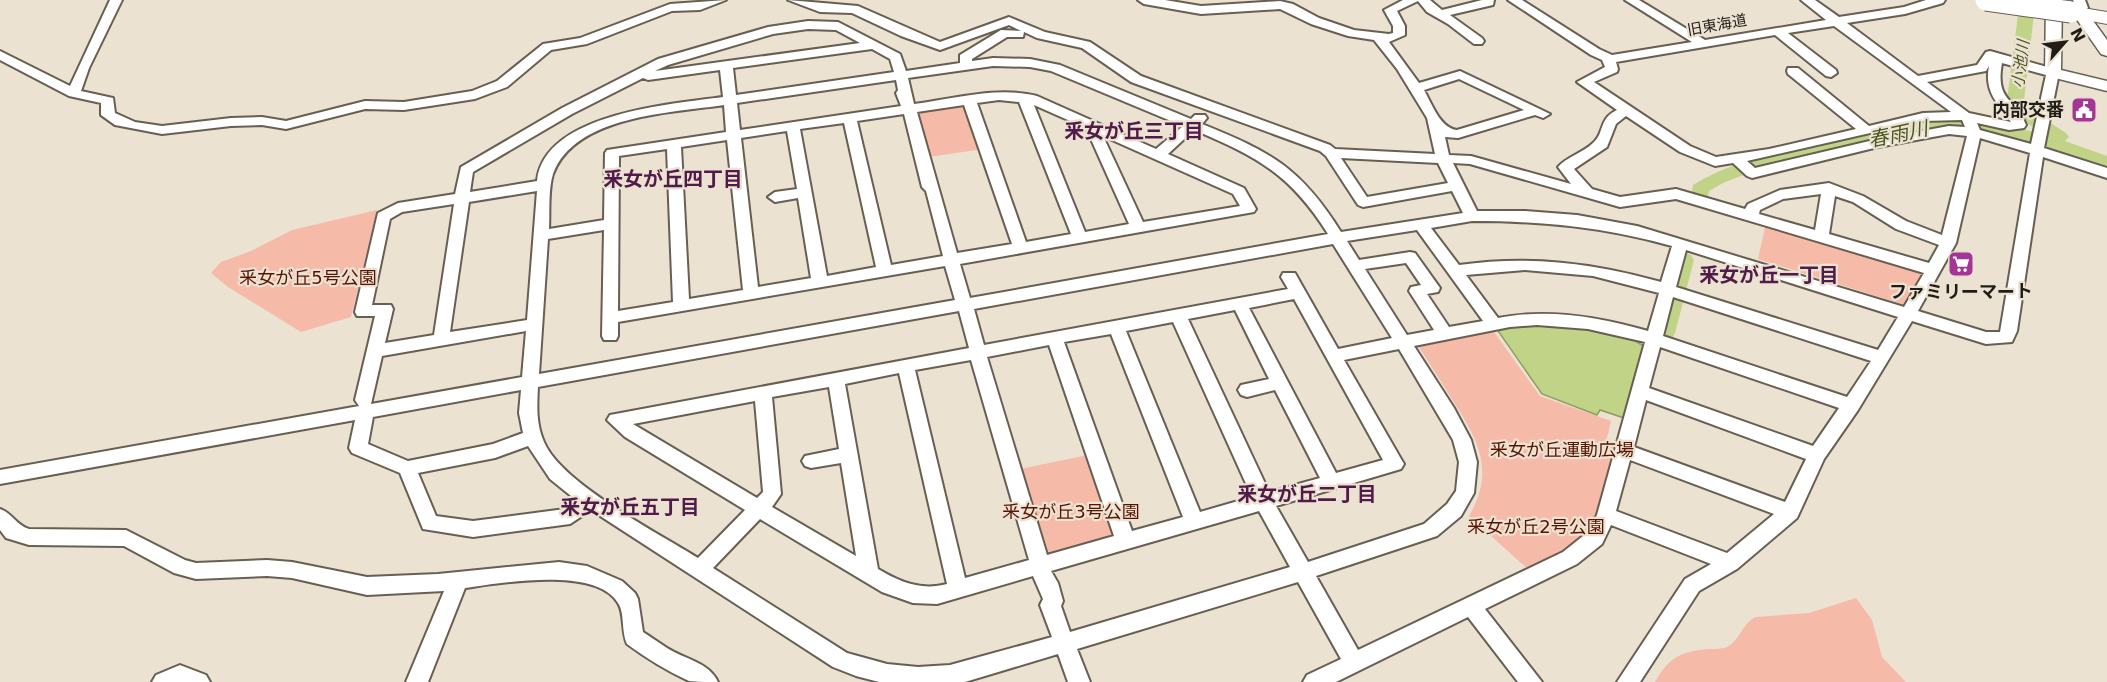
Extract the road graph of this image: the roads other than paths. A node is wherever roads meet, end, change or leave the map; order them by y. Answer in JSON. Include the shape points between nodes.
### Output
{"nodes":[{"id":1,"x":116,"y":0,"type":"edge"},
{"id":2,"x":720,"y":0,"type":"edge"},
{"id":3,"x":794,"y":0,"type":"edge"},
{"id":4,"x":1144,"y":0,"type":"edge"},
{"id":5,"x":1413,"y":0,"type":"edge"},
{"id":6,"x":1423,"y":0,"type":"edge"},
{"id":7,"x":1515,"y":0,"type":"edge"},
{"id":8,"x":1631,"y":0,"type":"edge"},
{"id":9,"x":1807,"y":0,"type":"edge"},
{"id":10,"x":1939,"y":0,"type":"edge"},
{"id":11,"x":1983,"y":0,"type":"edge"},
{"id":12,"x":2021,"y":0,"type":"edge"},
{"id":13,"x":2054,"y":0,"type":"edge"},
{"id":14,"x":1489,"y":2,"type":"dead end"},
{"id":15,"x":1472,"y":3,"type":"edge"},
{"id":16,"x":2088,"y":11,"type":"edge"},
{"id":17,"x":1440,"y":14,"type":"junction"},
{"id":18,"x":1836,"y":22,"type":"junction"},
{"id":19,"x":1777,"y":31,"type":"junction"},
{"id":20,"x":1041,"y":35,"type":"junction"},
{"id":21,"x":1378,"y":36,"type":"junction"},
{"id":22,"x":1478,"y":41,"type":"dead end"},
{"id":23,"x":1704,"y":44,"type":"junction"},
{"id":24,"x":873,"y":45,"type":"junction"},
{"id":25,"x":2107,"y":51,"type":"edge"},
{"id":26,"x":0,"y":55,"type":"edge"},
{"id":27,"x":1997,"y":57,"type":"junction"},
{"id":28,"x":1608,"y":59,"type":"junction"},
{"id":29,"x":726,"y":65,"type":"junction"},
{"id":30,"x":967,"y":65,"type":"junction"},
{"id":31,"x":1793,"y":71,"type":"dead end"},
{"id":32,"x":2046,"y":71,"type":"junction"},
{"id":33,"x":1831,"y":74,"type":"dead end"},
{"id":34,"x":899,"y":75,"type":"junction"},
{"id":35,"x":633,"y":78,"type":"junction"},
{"id":36,"x":1916,"y":80,"type":"junction"},
{"id":37,"x":2107,"y":86,"type":"edge"},
{"id":38,"x":1417,"y":88,"type":"junction"},
{"id":39,"x":74,"y":93,"type":"junction"},
{"id":40,"x":1024,"y":97,"type":"junction"},
{"id":41,"x":729,"y":100,"type":"junction"},
{"id":42,"x":969,"y":100,"type":"junction"},
{"id":43,"x":1211,"y":107,"type":"junction"},
{"id":44,"x":909,"y":109,"type":"junction"},
{"id":45,"x":1626,"y":111,"type":"junction"},
{"id":46,"x":850,"y":118,"type":"junction"},
{"id":47,"x":1971,"y":124,"type":"junction"},
{"id":48,"x":1192,"y":125,"type":"junction"},
{"id":49,"x":1437,"y":125,"type":"junction"},
{"id":50,"x":1092,"y":126,"type":"junction"},
{"id":51,"x":793,"y":127,"type":"junction"},
{"id":52,"x":1867,"y":131,"type":"junction"},
{"id":53,"x":734,"y":135,"type":"junction"},
{"id":54,"x":1829,"y":139,"type":"junction"},
{"id":55,"x":674,"y":144,"type":"junction"},
{"id":56,"x":2038,"y":147,"type":"junction"},
{"id":57,"x":1844,"y":151,"type":"junction"},
{"id":58,"x":1331,"y":153,"type":"junction"},
{"id":59,"x":1157,"y":156,"type":"junction"},
{"id":60,"x":1443,"y":159,"type":"junction"},
{"id":61,"x":1742,"y":163,"type":"junction"},
{"id":62,"x":2107,"y":172,"type":"edge"},
{"id":63,"x":544,"y":185,"type":"junction"},
{"id":64,"x":1457,"y":186,"type":"junction"},
{"id":65,"x":1829,"y":188,"type":"junction"},
{"id":66,"x":804,"y":192,"type":"junction"},
{"id":67,"x":1587,"y":193,"type":"junction"},
{"id":68,"x":463,"y":197,"type":"junction"},
{"id":69,"x":775,"y":197,"type":"dead end"},
{"id":70,"x":1472,"y":216,"type":"junction"},
{"id":71,"x":1751,"y":216,"type":"junction"},
{"id":72,"x":1420,"y":223,"type":"junction"},
{"id":73,"x":610,"y":224,"type":"junction"},
{"id":74,"x":1138,"y":228,"type":"junction"},
{"id":75,"x":540,"y":235,"type":"junction"},
{"id":76,"x":1821,"y":236,"type":"junction"},
{"id":77,"x":1080,"y":238,"type":"junction"},
{"id":78,"x":1336,"y":238,"type":"junction"},
{"id":79,"x":1680,"y":243,"type":"junction"},
{"id":80,"x":1948,"y":243,"type":"junction"},
{"id":81,"x":1021,"y":248,"type":"junction"},
{"id":82,"x":951,"y":260,"type":"junction"},
{"id":83,"x":1354,"y":266,"type":"junction"},
{"id":84,"x":1933,"y":270,"type":"junction"},
{"id":85,"x":885,"y":271,"type":"junction"},
{"id":86,"x":1456,"y":271,"type":"junction"},
{"id":87,"x":1289,"y":278,"type":"dead end"},
{"id":88,"x":820,"y":282,"type":"junction"},
{"id":89,"x":1673,"y":290,"type":"junction"},
{"id":90,"x":1297,"y":293,"type":"junction"},
{"id":91,"x":751,"y":294,"type":"junction"},
{"id":92,"x":1239,"y":303,"type":"junction"},
{"id":93,"x":964,"y":304,"type":"junction"},
{"id":94,"x":681,"y":306,"type":"junction"},
{"id":95,"x":1178,"y":314,"type":"junction"},
{"id":96,"x":1908,"y":315,"type":"junction"},
{"id":97,"x":610,"y":318,"type":"junction"},
{"id":98,"x":535,"y":324,"type":"junction"},
{"id":99,"x":1494,"y":324,"type":"junction"},
{"id":100,"x":1116,"y":326,"type":"junction"},
{"id":101,"x":1445,"y":334,"type":"junction"},
{"id":102,"x":610,"y":336,"type":"dead end"},
{"id":103,"x":1054,"y":337,"type":"junction"},
{"id":104,"x":1653,"y":338,"type":"junction"},
{"id":105,"x":441,"y":340,"type":"junction"},
{"id":106,"x":1402,"y":343,"type":"junction"},
{"id":107,"x":375,"y":351,"type":"junction"},
{"id":108,"x":978,"y":351,"type":"junction"},
{"id":109,"x":1333,"y":356,"type":"junction"},
{"id":110,"x":1882,"y":358,"type":"junction"},
{"id":111,"x":906,"y":366,"type":"junction"},
{"id":112,"x":836,"y":379,"type":"junction"},
{"id":113,"x":530,"y":382,"type":"junction"},
{"id":114,"x":1279,"y":383,"type":"junction"},
{"id":115,"x":1247,"y":390,"type":"dead end"},
{"id":116,"x":1639,"y":391,"type":"junction"},
{"id":117,"x":763,"y":392,"type":"junction"},
{"id":118,"x":365,"y":405,"type":"junction"},
{"id":119,"x":1852,"y":405,"type":"junction"},
{"id":120,"x":533,"y":436,"type":"junction"},
{"id":121,"x":1622,"y":450,"type":"junction"},
{"id":122,"x":848,"y":454,"type":"junction"},
{"id":123,"x":1817,"y":455,"type":"junction"},
{"id":124,"x":812,"y":461,"type":"dead end"},
{"id":125,"x":407,"y":468,"type":"junction"},
{"id":126,"x":0,"y":477,"type":"edge"},
{"id":127,"x":1331,"y":482,"type":"junction"},
{"id":128,"x":590,"y":500,"type":"junction"},
{"id":129,"x":1264,"y":502,"type":"junction"},
{"id":130,"x":760,"y":509,"type":"junction"},
{"id":131,"x":1790,"y":512,"type":"junction"},
{"id":132,"x":1606,"y":515,"type":"junction"},
{"id":133,"x":0,"y":517,"type":"edge"},
{"id":134,"x":1195,"y":522,"type":"junction"},
{"id":135,"x":1126,"y":542,"type":"junction"},
{"id":136,"x":1730,"y":563,"type":"junction"},
{"id":137,"x":1040,"y":565,"type":"junction"},
{"id":138,"x":699,"y":570,"type":"junction"},
{"id":139,"x":1302,"y":572,"type":"junction"},
{"id":140,"x":869,"y":574,"type":"junction"},
{"id":141,"x":459,"y":581,"type":"junction"},
{"id":142,"x":958,"y":590,"type":"junction"},
{"id":143,"x":1471,"y":606,"type":"junction"},
{"id":144,"x":1065,"y":644,"type":"junction"},
{"id":145,"x":1354,"y":663,"type":"junction"},
{"id":146,"x":163,"y":682,"type":"edge"},
{"id":147,"x":199,"y":682,"type":"edge"},
{"id":148,"x":417,"y":682,"type":"edge"},
{"id":149,"x":707,"y":682,"type":"edge"},
{"id":150,"x":1079,"y":682,"type":"edge"},
{"id":151,"x":1314,"y":682,"type":"edge"},
{"id":152,"x":1531,"y":682,"type":"edge"},
{"id":153,"x":1628,"y":682,"type":"edge"}],
"edges":[{"from":1,"to":39,"type":"street"},
{"from":2,"to":39,"type":"street","via":[[670,8],[583,41],[548,47],[487,92],[412,106],[364,105],[286,125],[208,123],[173,129],[133,126],[108,115],[108,101]]},
{"from":3,"to":20,"type":"street","via":[[820,8],[854,9],[940,46],[1009,21]]},
{"from":4,"to":21,"type":"street","via":[[1201,10],[1280,5],[1335,28]]},
{"from":5,"to":21,"type":"street","via":[[1390,10],[1399,26],[1399,35]]},
{"from":6,"to":17,"type":"street"},
{"from":7,"to":28,"type":"street"},
{"from":8,"to":23,"type":"street"},
{"from":9,"to":18,"type":"street"},
{"from":10,"to":18,"type":"street","name":"旧東海道"},
{"from":11,"to":16,"type":"highway","bridge":true},
{"from":12,"to":16,"type":"highway"},
{"from":13,"to":32,"type":"main road"},
{"from":14,"to":15,"type":"street"},
{"from":15,"to":17,"type":"street"},
{"from":16,"to":25,"type":"main road"},
{"from":17,"to":22,"type":"street"},
{"from":18,"to":19,"type":"street","name":"旧東海道"},
{"from":18,"to":36,"type":"street"},
{"from":19,"to":23,"type":"street","name":"旧東海道"},
{"from":19,"to":33,"type":"street"},
{"from":20,"to":30,"type":"street","via":[[1005,33],[965,58]]},
{"from":20,"to":43,"type":"street","via":[[1086,45],[1136,79]]},
{"from":21,"to":38,"type":"street"},
{"from":23,"to":28,"type":"street","name":"旧東海道"},
{"from":24,"to":29,"type":"street"},
{"from":24,"to":34,"type":"street","via":[[896,57]]},
{"from":24,"to":35,"type":"street","via":[[838,26],[808,25],[772,30],[663,62]]},
{"from":26,"to":39,"type":"street"},
{"from":27,"to":32,"type":"street"},
{"from":27,"to":36,"type":"street","via":[[1990,55],[1981,68]]},
{"from":27,"to":47,"type":"street","via":[[1993,87],[2019,125]]},
{"from":28,"to":45,"type":"street","via":[[1612,69],[1584,82]]},
{"from":29,"to":35,"type":"street"},
{"from":29,"to":41,"type":"street"},
{"from":30,"to":34,"type":"street"},
{"from":30,"to":48,"type":"street","via":[[1018,62],[1048,67]]},
{"from":31,"to":52,"type":"street"},
{"from":32,"to":37,"type":"main road"},
{"from":32,"to":56,"type":"street","via":[[2045,110]]},
{"from":34,"to":41,"type":"street"},
{"from":34,"to":44,"type":"street"},
{"from":35,"to":68,"type":"street","via":[[466,170]]},
{"from":36,"to":47,"type":"street"},
{"from":38,"to":49,"type":"street"},
{"from":38,"to":49,"type":"street","via":[[1460,75],[1540,112],[1458,134],[1446,133]]},
{"from":40,"to":42,"type":"street"},
{"from":40,"to":50,"type":"street"},
{"from":40,"to":77,"type":"street"},
{"from":41,"to":53,"type":"street"},
{"from":41,"to":63,"type":"street","via":[[634,114],[596,126],[555,157]]},
{"from":42,"to":44,"type":"street"},
{"from":42,"to":81,"type":"street"},
{"from":43,"to":48,"type":"street"},
{"from":43,"to":58,"type":"street"},
{"from":44,"to":46,"type":"street"},
{"from":44,"to":82,"type":"street"},
{"from":45,"to":61,"type":"street","via":[[1707,160]]},
{"from":45,"to":67,"type":"street","via":[[1609,123],[1602,144],[1565,167]]},
{"from":46,"to":51,"type":"street"},
{"from":46,"to":85,"type":"street"},
{"from":47,"to":52,"type":"street","via":[[1923,117]]},
{"from":47,"to":56,"type":"street"},
{"from":47,"to":57,"type":"street"},
{"from":47,"to":80,"type":"street"},
{"from":48,"to":59,"type":"street"},
{"from":48,"to":78,"type":"street","via":[[1258,153],[1279,167],[1311,198]]},
{"from":49,"to":60,"type":"street"},
{"from":50,"to":59,"type":"street"},
{"from":50,"to":74,"type":"street"},
{"from":51,"to":53,"type":"street"},
{"from":51,"to":66,"type":"street"},
{"from":52,"to":54,"type":"street"},
{"from":53,"to":55,"type":"street"},
{"from":53,"to":91,"type":"street"},
{"from":54,"to":57,"type":"street"},
{"from":54,"to":61,"type":"street"},
{"from":55,"to":73,"type":"street","via":[[612,153]]},
{"from":55,"to":94,"type":"street"},
{"from":56,"to":62,"type":"street"},
{"from":56,"to":96,"type":"street","via":[[2022,262],[2006,338],[1986,338]]},
{"from":57,"to":61,"type":"street","via":[[1752,173]]},
{"from":58,"to":60,"type":"street"},
{"from":58,"to":64,"type":"street","via":[[1363,201]]},
{"from":59,"to":74,"type":"street","via":[[1239,191],[1249,209]]},
{"from":60,"to":64,"type":"street"},
{"from":60,"to":67,"type":"street","via":[[1471,160]]},
{"from":63,"to":68,"type":"street"},
{"from":63,"to":75,"type":"street"},
{"from":64,"to":70,"type":"street"},
{"from":65,"to":71,"type":"street","via":[[1780,195],[1753,207]]},
{"from":65,"to":76,"type":"street"},
{"from":65,"to":80,"type":"street","via":[[1858,199],[1901,225]]},
{"from":66,"to":69,"type":"street"},
{"from":66,"to":88,"type":"street"},
{"from":67,"to":71,"type":"street","via":[[1620,202],[1676,194]]},
{"from":68,"to":105,"type":"street"},
{"from":68,"to":107,"type":"street","via":[[398,208],[383,216],[363,312],[385,309]]},
{"from":70,"to":72,"type":"street"},
{"from":70,"to":79,"type":"street","via":[[1577,220]]},
{"from":71,"to":76,"type":"street"},
{"from":72,"to":78,"type":"street"},
{"from":72,"to":86,"type":"street"},
{"from":73,"to":75,"type":"street"},
{"from":73,"to":97,"type":"street"},
{"from":74,"to":77,"type":"street"},
{"from":75,"to":98,"type":"street"},
{"from":76,"to":84,"type":"street"},
{"from":77,"to":81,"type":"street"},
{"from":78,"to":83,"type":"street"},
{"from":78,"to":93,"type":"street"},
{"from":79,"to":89,"type":"street"},
{"from":79,"to":96,"type":"street"},
{"from":80,"to":84,"type":"street"},
{"from":81,"to":82,"type":"street"},
{"from":82,"to":85,"type":"street"},
{"from":82,"to":93,"type":"street"},
{"from":83,"to":101,"type":"street","via":[[1410,257],[1432,288],[1417,291]]},
{"from":83,"to":106,"type":"street"},
{"from":84,"to":96,"type":"street"},
{"from":85,"to":88,"type":"street"},
{"from":86,"to":89,"type":"street","via":[[1498,264],[1544,264],[1616,274]]},
{"from":86,"to":99,"type":"street"},
{"from":87,"to":90,"type":"street"},
{"from":88,"to":91,"type":"street"},
{"from":89,"to":104,"type":"street"},
{"from":89,"to":110,"type":"street"},
{"from":90,"to":92,"type":"street"},
{"from":90,"to":109,"type":"street"},
{"from":91,"to":94,"type":"street"},
{"from":92,"to":95,"type":"street"},
{"from":92,"to":114,"type":"street"},
{"from":93,"to":108,"type":"street"},
{"from":93,"to":113,"type":"street"},
{"from":94,"to":97,"type":"street"},
{"from":95,"to":100,"type":"street"},
{"from":95,"to":129,"type":"street"},
{"from":96,"to":110,"type":"street"},
{"from":97,"to":102,"type":"street"},
{"from":98,"to":105,"type":"street"},
{"from":98,"to":113,"type":"street"},
{"from":99,"to":101,"type":"street"},
{"from":99,"to":104,"type":"street","via":[[1525,319],[1573,320]]},
{"from":100,"to":103,"type":"street"},
{"from":100,"to":134,"type":"street"},
{"from":101,"to":106,"type":"street"},
{"from":103,"to":108,"type":"street"},
{"from":103,"to":135,"type":"street"},
{"from":104,"to":116,"type":"street"},
{"from":104,"to":119,"type":"street"},
{"from":105,"to":107,"type":"street"},
{"from":106,"to":109,"type":"street"},
{"from":106,"to":139,"type":"street","via":[[1462,440],[1468,462],[1465,493],[1454,510],[1430,530]]},
{"from":107,"to":118,"type":"street"},
{"from":108,"to":111,"type":"street"},
{"from":108,"to":137,"type":"street"},
{"from":109,"to":127,"type":"street","via":[[1395,464]]},
{"from":110,"to":119,"type":"street"},
{"from":111,"to":112,"type":"street"},
{"from":111,"to":142,"type":"street"},
{"from":112,"to":117,"type":"street"},
{"from":112,"to":122,"type":"street"},
{"from":113,"to":118,"type":"street"},
{"from":113,"to":120,"type":"street","via":[[528,413]]},
{"from":114,"to":115,"type":"street"},
{"from":114,"to":127,"type":"street"},
{"from":116,"to":121,"type":"street"},
{"from":116,"to":123,"type":"street"},
{"from":117,"to":130,"type":"street","via":[[772,494]]},
{"from":117,"to":130,"type":"street","via":[[616,420]]},
{"from":118,"to":125,"type":"street","via":[[358,448]]},
{"from":118,"to":126,"type":"street"},
{"from":119,"to":123,"type":"street"},
{"from":120,"to":125,"type":"street","via":[[495,451]]},
{"from":120,"to":128,"type":"street","via":[[555,474]]},
{"from":121,"to":131,"type":"street"},
{"from":121,"to":132,"type":"street"},
{"from":122,"to":124,"type":"street"},
{"from":122,"to":140,"type":"street"},
{"from":123,"to":131,"type":"street"},
{"from":125,"to":128,"type":"street","via":[[430,523],[472,529],[570,516]]},
{"from":127,"to":129,"type":"street"},
{"from":128,"to":138,"type":"street"},
{"from":129,"to":134,"type":"street"},
{"from":129,"to":139,"type":"street"},
{"from":130,"to":138,"type":"street"},
{"from":130,"to":140,"type":"street"},
{"from":131,"to":136,"type":"street"},
{"from":132,"to":136,"type":"street"},
{"from":132,"to":143,"type":"street","via":[[1595,538],[1570,558]]},
{"from":133,"to":141,"type":"street","via":[[13,532],[29,537],[126,538],[196,571],[292,570],[368,586]]},
{"from":134,"to":135,"type":"street"},
{"from":135,"to":137,"type":"street"},
{"from":136,"to":153,"type":"street","via":[[1692,585]]},
{"from":137,"to":142,"type":"street"},
{"from":137,"to":144,"type":"street"},
{"from":138,"to":144,"type":"street","via":[[840,660],[886,675],[950,675]]},
{"from":139,"to":144,"type":"street"},
{"from":139,"to":145,"type":"street"},
{"from":140,"to":142,"type":"street","via":[[913,594],[937,595]]},
{"from":141,"to":148,"type":"street"},
{"from":141,"to":149,"type":"street","via":[[559,570],[587,575],[615,587],[628,599],[634,637]]},
{"from":143,"to":145,"type":"street"},
{"from":143,"to":152,"type":"street"},
{"from":144,"to":150,"type":"street"},
{"from":145,"to":151,"type":"street"},
{"from":146,"to":147,"type":"street","via":[[180,675]]}]}
